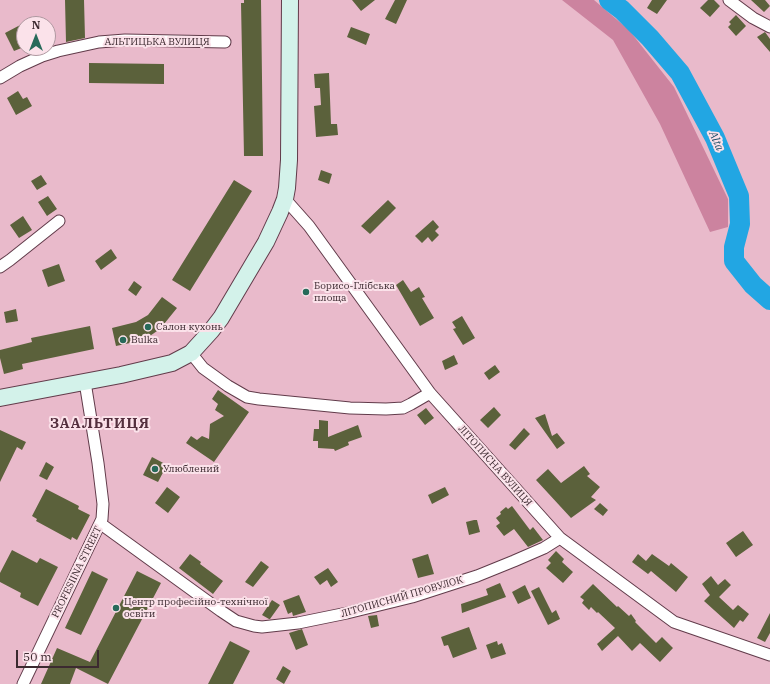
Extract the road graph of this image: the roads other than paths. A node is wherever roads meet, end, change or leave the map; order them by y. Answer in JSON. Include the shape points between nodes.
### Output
{"nodes":[{"id":1,"x":290,"y":0,"type":"edge"},
{"id":2,"x":729,"y":0,"type":"edge"},
{"id":3,"x":770,"y":27,"type":"edge"},
{"id":4,"x":225,"y":42,"type":"dead end"},
{"id":5,"x":0,"y":78,"type":"edge"},
{"id":6,"x":285,"y":199,"type":"junction"},
{"id":7,"x":59,"y":221,"type":"dead end"},
{"id":8,"x":0,"y":266,"type":"edge"},
{"id":9,"x":191,"y":352,"type":"junction"},
{"id":10,"x":85,"y":382,"type":"junction"},
{"id":11,"x":430,"y":393,"type":"junction"},
{"id":12,"x":0,"y":398,"type":"edge"},
{"id":13,"x":101,"y":524,"type":"junction"},
{"id":14,"x":560,"y":538,"type":"junction"},
{"id":15,"x":770,"y":655,"type":"edge"},
{"id":16,"x":23,"y":684,"type":"edge"}],
"edges":[{"from":1,"to":6,"type":"main road","via":[[289,160]]},
{"from":2,"to":3,"type":"street"},
{"from":4,"to":5,"type":"street","name":"АЛЬТИЦЬКА ВУЛИЦЯ","via":[[99,42],[42,56]]},
{"from":6,"to":9,"type":"main road","via":[[266,242],[221,318]]},
{"from":6,"to":11,"type":"street","name":"ЛІТОПИСНА ВУЛИЦЯ","via":[[309,226]]},
{"from":7,"to":8,"type":"street"},
{"from":9,"to":10,"type":"main road","via":[[178,361],[160,367]]},
{"from":9,"to":11,"type":"street","via":[[203,368],[228,386],[259,399],[386,410],[403,408]]},
{"from":10,"to":12,"type":"main road"},
{"from":10,"to":13,"type":"street","name":"PROFESIINA STREET","via":[[104,512]]},
{"from":11,"to":14,"type":"street","name":"ЛІТОПИСНА ВУЛИЦЯ"},
{"from":13,"to":14,"type":"street","name":"ЛІТОПИСНИЙ ПРОВУЛОК","via":[[221,612],[236,621],[262,627],[347,614],[412,597],[477,576],[544,548]]},
{"from":13,"to":16,"type":"street","name":"PROFESIINA STREET"},
{"from":14,"to":15,"type":"street","name":"ЛІТОПИСНА ВУЛИЦЯ","via":[[674,622]]}]}
